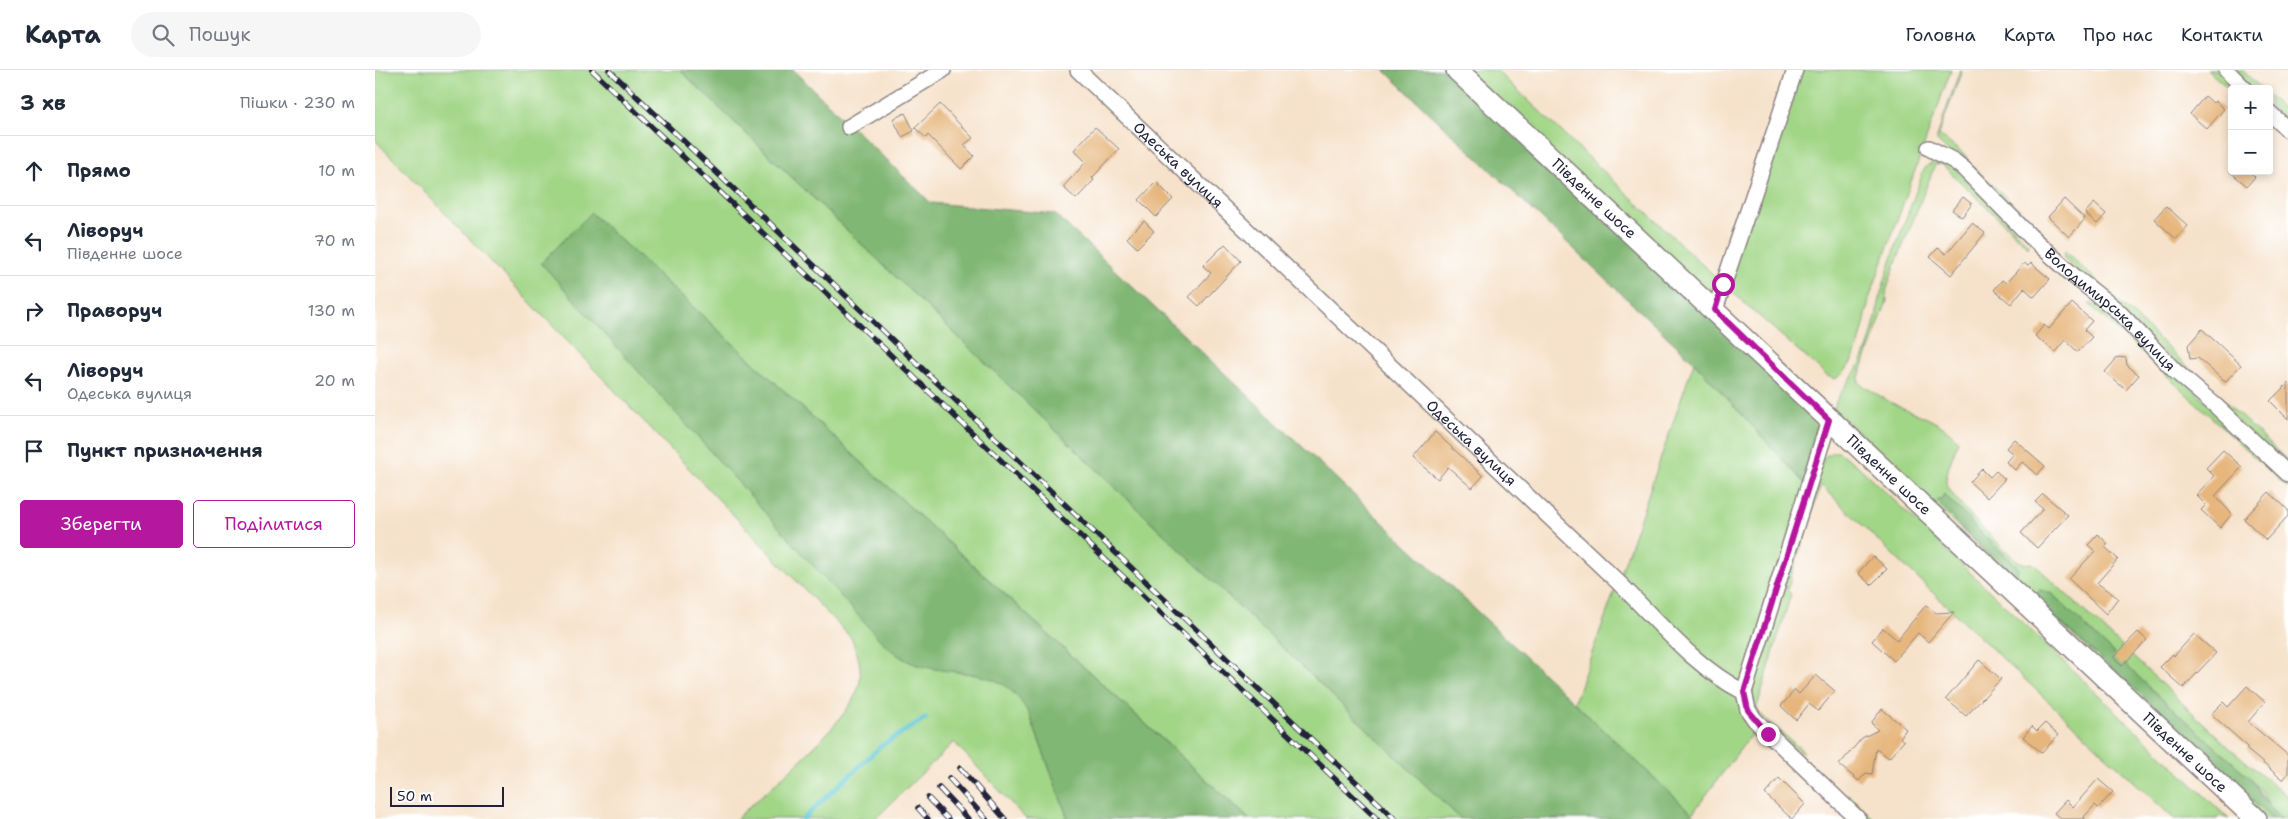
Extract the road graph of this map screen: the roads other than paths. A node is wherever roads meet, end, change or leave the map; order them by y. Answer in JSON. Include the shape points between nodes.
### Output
{"nodes":[{"id":1,"x":943,"y":70,"type":"edge"},
{"id":2,"x":1078,"y":70,"type":"edge"},
{"id":3,"x":1457,"y":70,"type":"edge"},
{"id":4,"x":1795,"y":70,"type":"edge"},
{"id":5,"x":2226,"y":70,"type":"edge"},
{"id":6,"x":2241,"y":85,"type":"edge"},
{"id":7,"x":2273,"y":116,"type":"edge"},
{"id":8,"x":849,"y":126,"type":"dead end"},
{"id":9,"x":2288,"y":130,"type":"edge"},
{"id":10,"x":1929,"y":148,"type":"dead end"},
{"id":11,"x":1715,"y":310,"type":"junction"},
{"id":12,"x":1829,"y":420,"type":"junction"},
{"id":13,"x":2288,"y":474,"type":"edge"},
{"id":14,"x":1744,"y":692,"type":"junction"},
{"id":15,"x":1858,"y":819,"type":"edge"},
{"id":16,"x":2257,"y":819,"type":"edge"}],
"edges":[{"from":1,"to":8,"type":"street"},
{"from":2,"to":14,"type":"street","name":"Одеська вулиця","via":[[1704,667]]},
{"from":3,"to":11,"type":"street","name":"Південне шосе"},
{"from":4,"to":11,"type":"street"},
{"from":5,"to":6,"type":"street"},
{"from":7,"to":9,"type":"street"},
{"from":10,"to":13,"type":"street","name":"Володимирська вулиця","via":[[1964,169],[2031,236],[2075,277],[2119,311],[2175,371]]},
{"from":11,"to":12,"type":"street","name":"Південне шосе"},
{"from":12,"to":14,"type":"street"},
{"from":12,"to":16,"type":"street","name":"Південне шосе"},
{"from":14,"to":15,"type":"street","via":[[1748,710],[1755,720]]}]}
